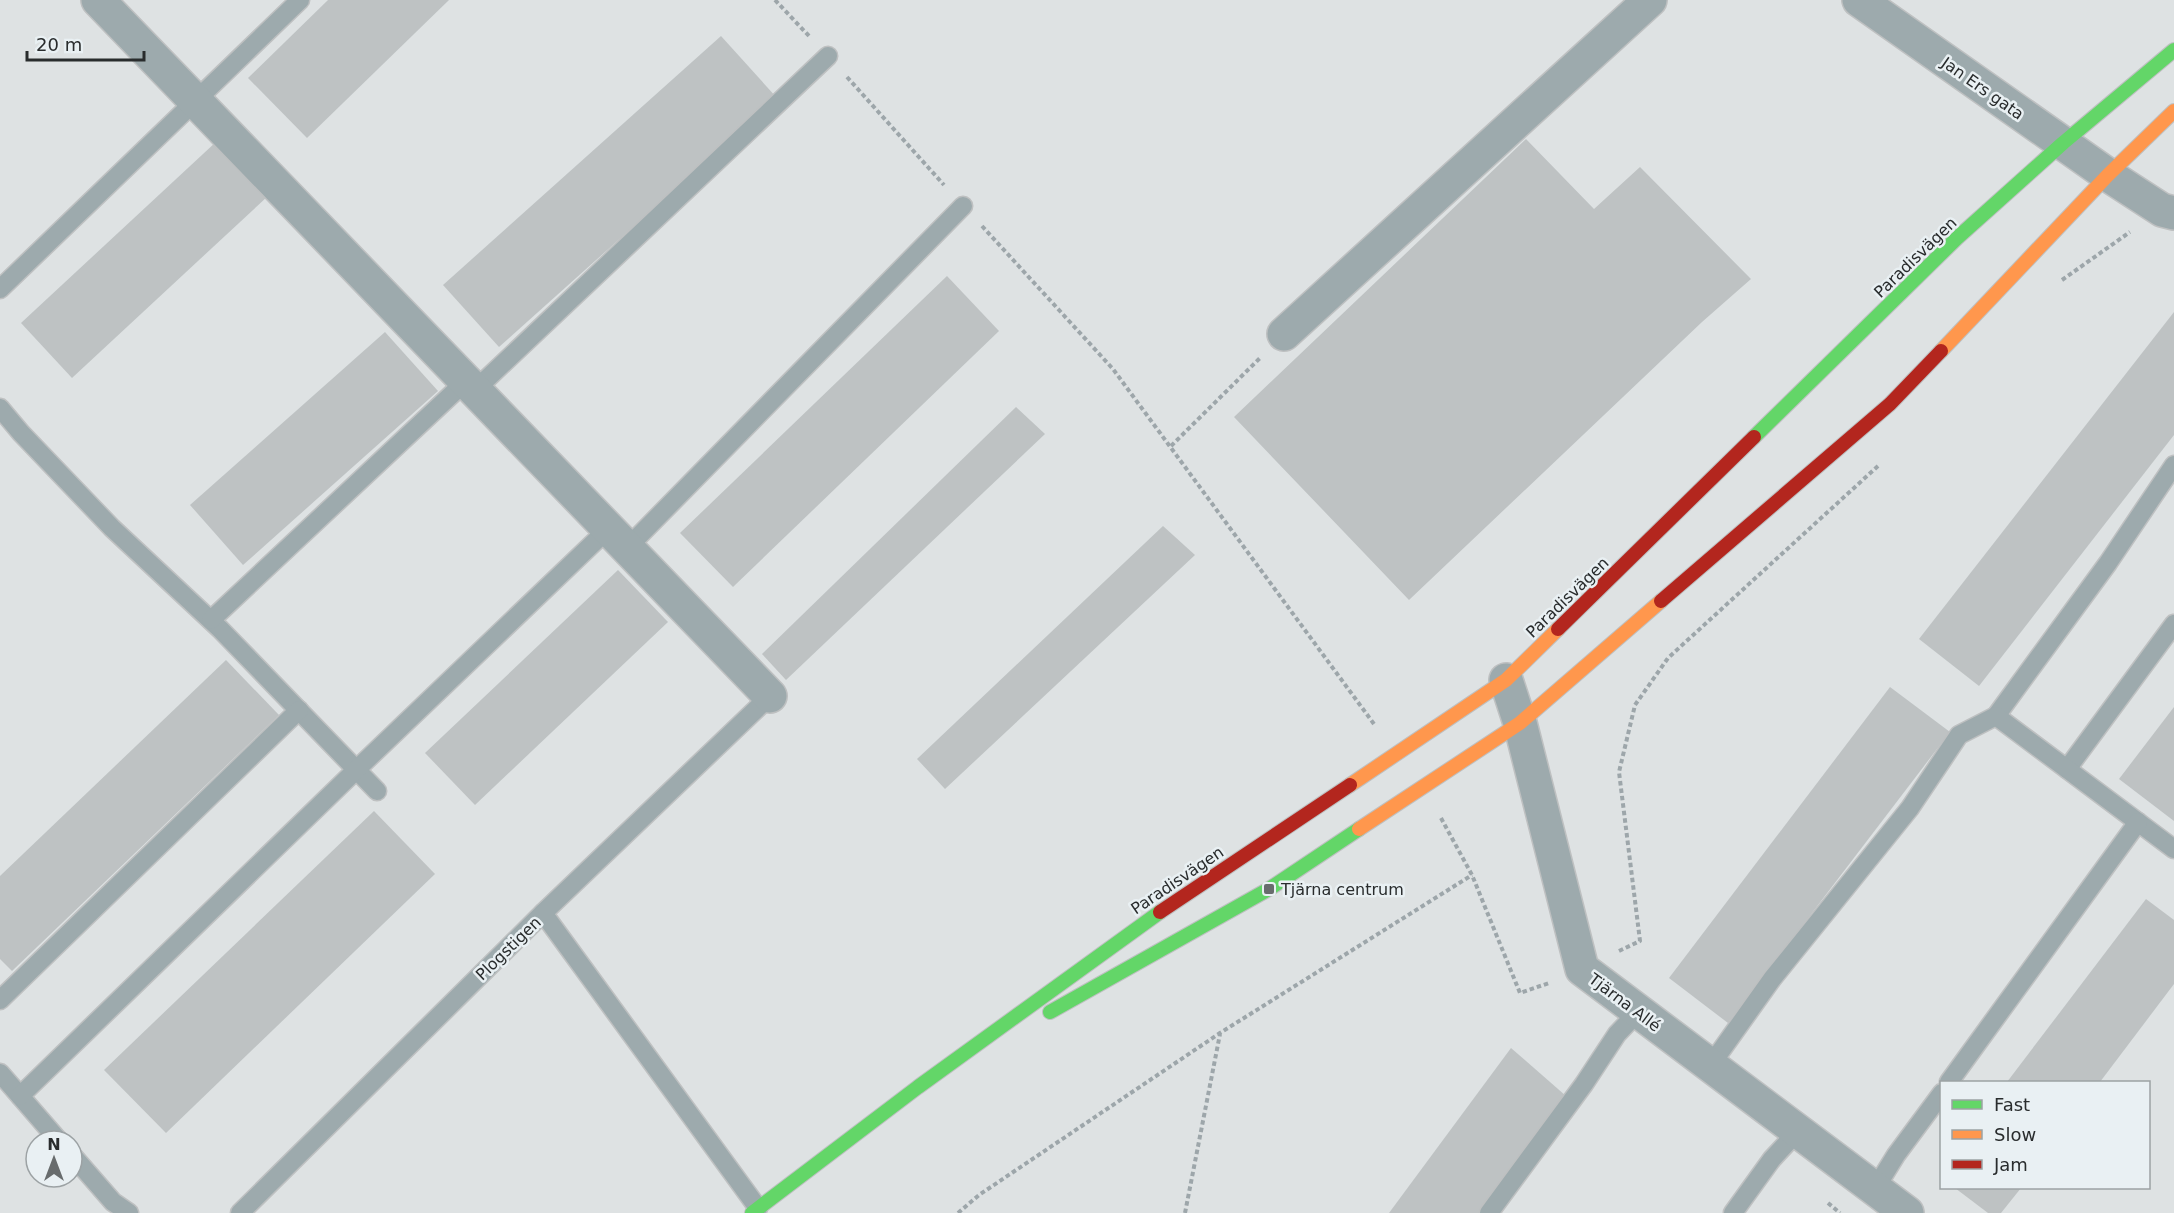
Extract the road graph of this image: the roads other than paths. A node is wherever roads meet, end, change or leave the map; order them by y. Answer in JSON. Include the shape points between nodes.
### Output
{"nodes":[{"id":1,"x":98,"y":0,"type":"edge"},
{"id":2,"x":300,"y":0,"type":"edge"},
{"id":3,"x":1650,"y":0,"type":"edge"},
{"id":4,"x":1859,"y":0,"type":"edge"},
{"id":5,"x":2174,"y":50,"type":"edge"},
{"id":6,"x":828,"y":56,"type":"road end"},
{"id":7,"x":195,"y":100,"type":"junction"},
{"id":8,"x":2174,"y":111,"type":"edge"},
{"id":9,"x":2062,"y":143,"type":"junction"},
{"id":10,"x":2108,"y":175,"type":"junction"},
{"id":11,"x":963,"y":206,"type":"road end"},
{"id":12,"x":2168,"y":211,"type":"edge"},
{"id":13,"x":0,"y":289,"type":"edge"},
{"id":14,"x":1284,"y":333,"type":"road end"},
{"id":15,"x":470,"y":386,"type":"junction"},
{"id":16,"x":0,"y":408,"type":"edge"},
{"id":17,"x":2174,"y":465,"type":"edge"},
{"id":18,"x":618,"y":538,"type":"junction"},
{"id":19,"x":211,"y":620,"type":"junction"},
{"id":20,"x":2174,"y":624,"type":"edge"},
{"id":21,"x":1506,"y":680,"type":"junction"},
{"id":22,"x":770,"y":696,"type":"joint"},
{"id":23,"x":299,"y":710,"type":"junction"},
{"id":24,"x":1996,"y":716,"type":"junction"},
{"id":25,"x":1520,"y":723,"type":"junction"},
{"id":26,"x":2067,"y":769,"type":"junction"},
{"id":27,"x":356,"y":770,"type":"junction"},
{"id":28,"x":376,"y":791,"type":"dead end"},
{"id":29,"x":2138,"y":822,"type":"junction"},
{"id":30,"x":2174,"y":849,"type":"edge"},
{"id":31,"x":543,"y":913,"type":"junction"},
{"id":32,"x":0,"y":1000,"type":"edge"},
{"id":33,"x":1638,"y":1012,"type":"junction"},
{"id":34,"x":1042,"y":1017,"type":"dead end"},
{"id":35,"x":1021,"y":1029,"type":"dead end"},
{"id":36,"x":1710,"y":1066,"type":"junction"},
{"id":37,"x":0,"y":1073,"type":"edge"},
{"id":38,"x":1950,"y":1081,"type":"edge"},
{"id":39,"x":918,"y":1087,"type":"junction"},
{"id":40,"x":1940,"y":1094,"type":"edge"},
{"id":41,"x":21,"y":1096,"type":"junction"},
{"id":42,"x":49,"y":1129,"type":"edge"},
{"id":43,"x":1798,"y":1131,"type":"junction"},
{"id":44,"x":84,"y":1169,"type":"edge"},
{"id":45,"x":1875,"y":1189,"type":"junction"},
{"id":46,"x":755,"y":1210,"type":"edge"},
{"id":47,"x":129,"y":1213,"type":"edge"},
{"id":48,"x":240,"y":1213,"type":"edge"},
{"id":49,"x":1490,"y":1213,"type":"edge"},
{"id":50,"x":1733,"y":1213,"type":"edge"},
{"id":51,"x":1907,"y":1213,"type":"edge"}],
"edges":[{"from":1,"to":7,"type":"street"},
{"from":2,"to":7,"type":"lane"},
{"from":3,"to":14,"type":"street"},
{"from":4,"to":9,"type":"street","name":"Jan Ers gata"},
{"from":5,"to":9,"type":"street","name":"Paradisvägen"},
{"from":6,"to":15,"type":"lane"},
{"from":7,"to":13,"type":"lane"},
{"from":7,"to":15,"type":"street"},
{"from":8,"to":10,"type":"street"},
{"from":9,"to":10,"type":"street","name":"Jan Ers gata"},
{"from":9,"to":21,"type":"street","name":"Paradisvägen","via":[[1948,247]]},
{"from":10,"to":12,"type":"street","name":"Jan Ers gata"},
{"from":10,"to":25,"type":"street","via":[[1890,404]]},
{"from":11,"to":18,"type":"lane"},
{"from":15,"to":18,"type":"street"},
{"from":15,"to":19,"type":"lane"},
{"from":16,"to":19,"type":"lane","via":[[112,528]]},
{"from":17,"to":24,"type":"lane"},
{"from":18,"to":22,"type":"street"},
{"from":18,"to":27,"type":"lane"},
{"from":19,"to":23,"type":"lane"},
{"from":20,"to":26,"type":"lane"},
{"from":21,"to":25,"type":"street","name":"Tjärna Allé"},
{"from":21,"to":39,"type":"street","name":"Paradisvägen","via":[[1141,925]]},
{"from":22,"to":31,"type":"lane"},
{"from":23,"to":27,"type":"lane"},
{"from":23,"to":32,"type":"lane"},
{"from":24,"to":26,"type":"lane"},
{"from":24,"to":36,"type":"lane","via":[[1959,735],[1910,808],[1772,979]]},
{"from":25,"to":33,"type":"street","name":"Tjärna Allé","via":[[1582,969]]},
{"from":25,"to":34,"type":"street","via":[[1269,889]]},
{"from":26,"to":29,"type":"lane"},
{"from":27,"to":28,"type":"lane"},
{"from":27,"to":41,"type":"lane"},
{"from":29,"to":30,"type":"lane"},
{"from":29,"to":38,"type":"lane"},
{"from":31,"to":46,"type":"lane","name":"Plogstigen"},
{"from":31,"to":48,"type":"lane","name":"Plogstigen"},
{"from":33,"to":36,"type":"street","name":"Tjärna Allé"},
{"from":33,"to":49,"type":"lane","via":[[1617,1034]]},
{"from":35,"to":39,"type":"street","name":"Paradisvägen"},
{"from":36,"to":43,"type":"street","name":"Tjärna Allé"},
{"from":37,"to":41,"type":"lane"},
{"from":39,"to":46,"type":"street","name":"Paradisvägen"},
{"from":40,"to":45,"type":"lane"},
{"from":41,"to":42,"type":"lane"},
{"from":43,"to":45,"type":"street","name":"Tjärna Allé"},
{"from":43,"to":50,"type":"lane"},
{"from":44,"to":47,"type":"lane","via":[[113,1202]]},
{"from":45,"to":51,"type":"street","name":"Tjärna Allé"}]}
